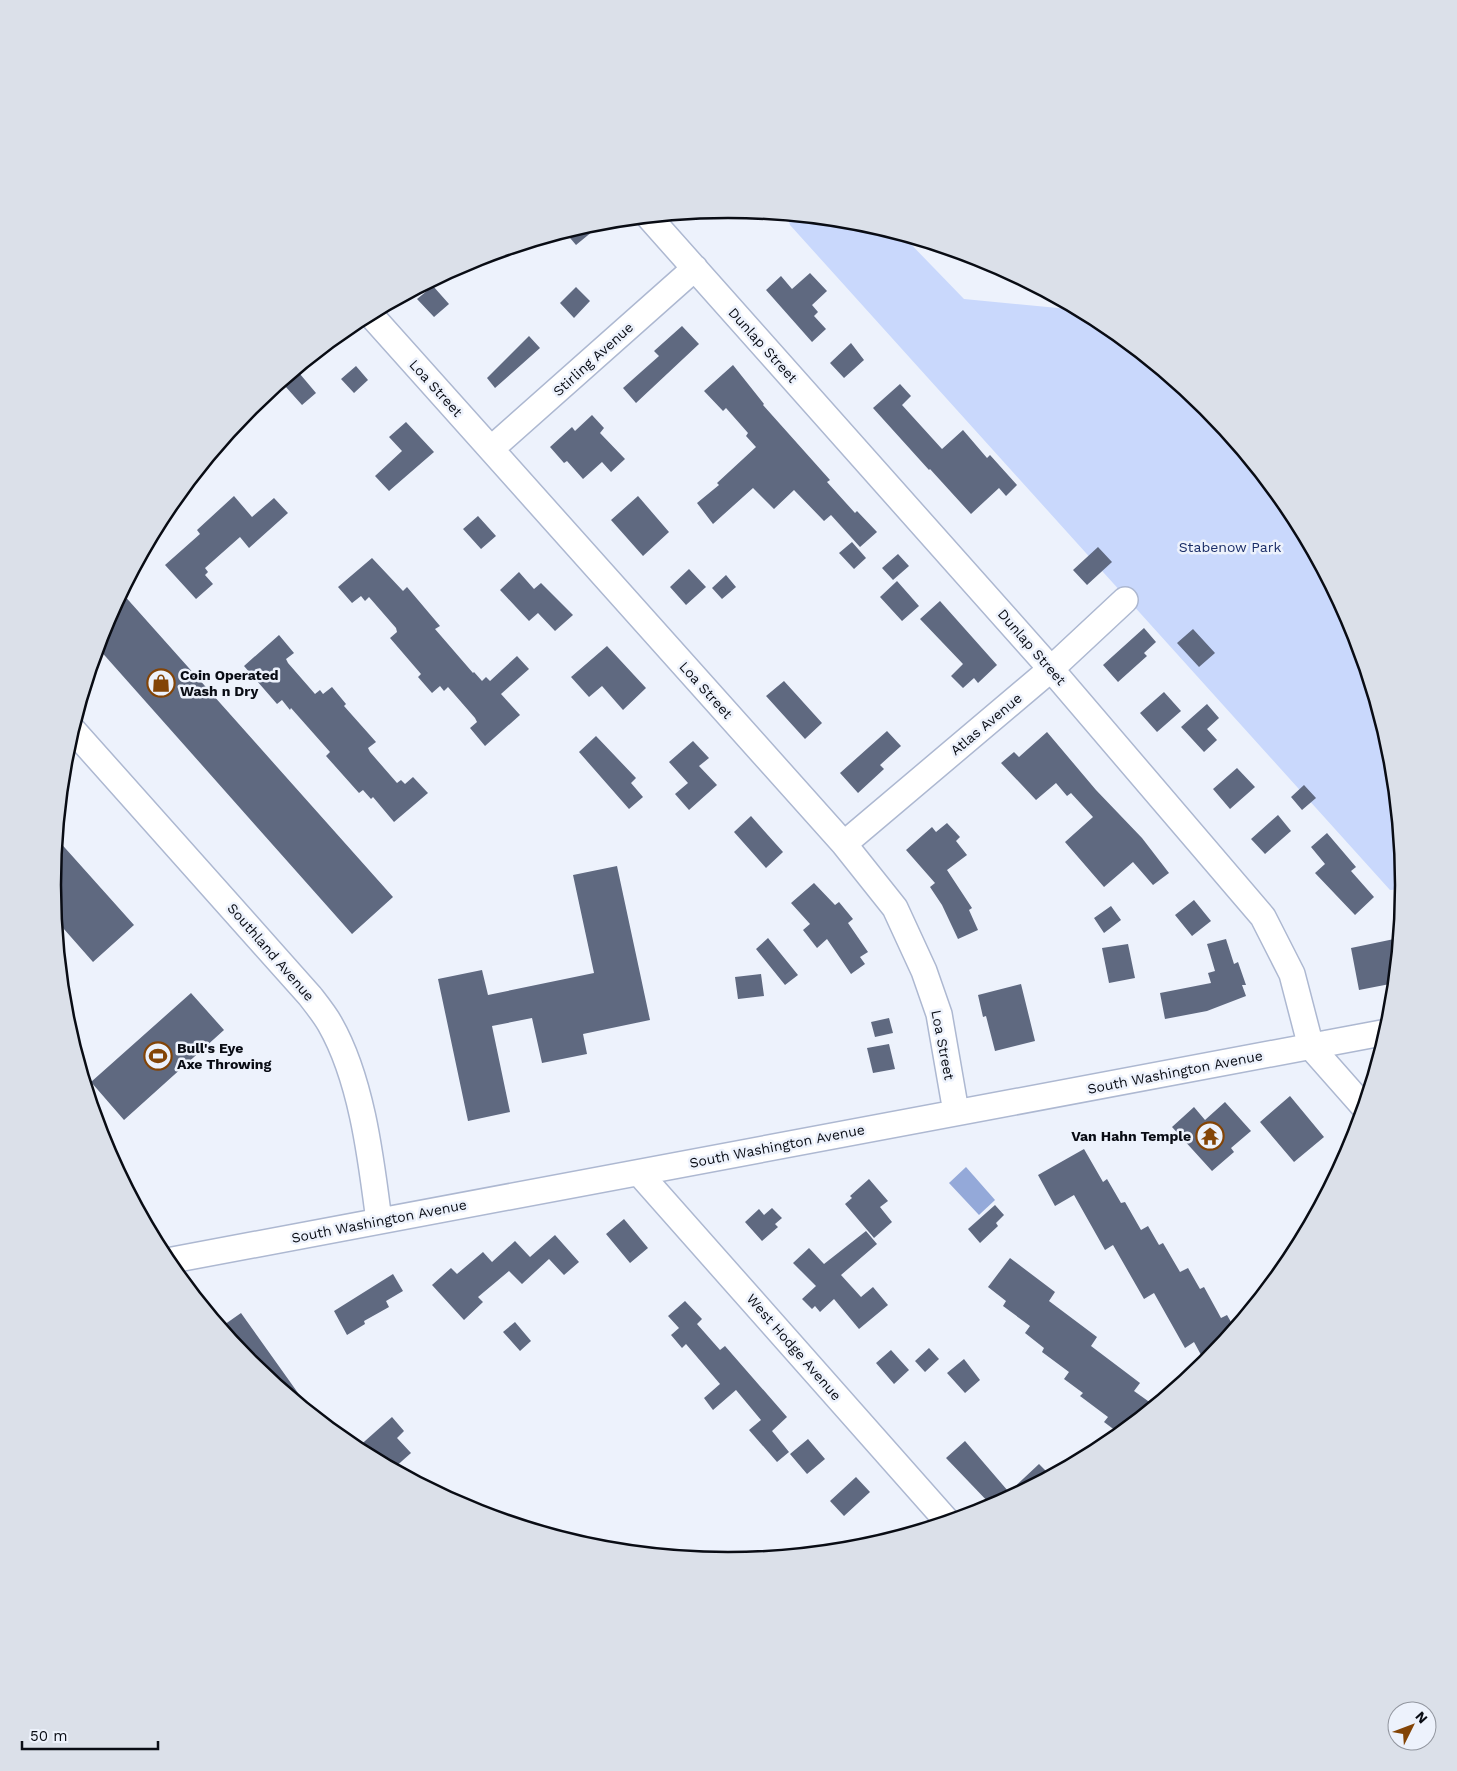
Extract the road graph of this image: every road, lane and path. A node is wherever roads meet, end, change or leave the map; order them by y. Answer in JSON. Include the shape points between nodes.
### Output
{"nodes":[{"id":1,"x":654,"y":223,"type":"edge"},
{"id":2,"x":695,"y":268,"type":"junction"},
{"id":3,"x":375,"y":320,"type":"edge"},
{"id":4,"x":491,"y":449,"type":"junction"},
{"id":5,"x":1125,"y":600,"type":"dead end"},
{"id":6,"x":1051,"y":668,"type":"junction"},
{"id":7,"x":78,"y":736,"type":"edge"},
{"id":8,"x":844,"y":844,"type":"junction"},
{"id":9,"x":1379,"y":1034,"type":"edge"},
{"id":10,"x":1310,"y":1047,"type":"junction"},
{"id":11,"x":1359,"y":1102,"type":"edge"},
{"id":12,"x":956,"y":1112,"type":"junction"},
{"id":13,"x":639,"y":1172,"type":"junction"},
{"id":14,"x":378,"y":1222,"type":"junction"},
{"id":15,"x":176,"y":1259,"type":"edge"},
{"id":16,"x":943,"y":1517,"type":"edge"}],
"edges":[{"from":1,"to":2,"type":"street","name":"Dunlap Street"},
{"from":2,"to":4,"type":"street","name":"Stirling Avenue"},
{"from":2,"to":6,"type":"street","name":"Dunlap Street"},
{"from":3,"to":4,"type":"street","name":"Loa Street"},
{"from":4,"to":8,"type":"street","name":"Loa Street"},
{"from":5,"to":6,"type":"street","name":"Atlas Avenue"},
{"from":6,"to":8,"type":"street","name":"Atlas Avenue"},
{"from":6,"to":10,"type":"street","name":"Dunlap Street","via":[[1263,917],[1292,974]]},
{"from":7,"to":14,"type":"street","name":"Southland Avenue","via":[[310,996],[330,1025],[349,1068],[360,1105]]},
{"from":8,"to":12,"type":"street","name":"Loa Street","via":[[895,908],[924,971],[939,1014]]},
{"from":9,"to":10,"type":"street","name":"South Washington Avenue"},
{"from":10,"to":11,"type":"street","name":"Dunlap Street"},
{"from":10,"to":12,"type":"street","name":"South Washington Avenue"},
{"from":12,"to":13,"type":"street","name":"South Washington Avenue"},
{"from":13,"to":14,"type":"street","name":"South Washington Avenue"},
{"from":13,"to":16,"type":"street","name":"West Hodge Avenue"},
{"from":14,"to":15,"type":"street","name":"South Washington Avenue"}]}
